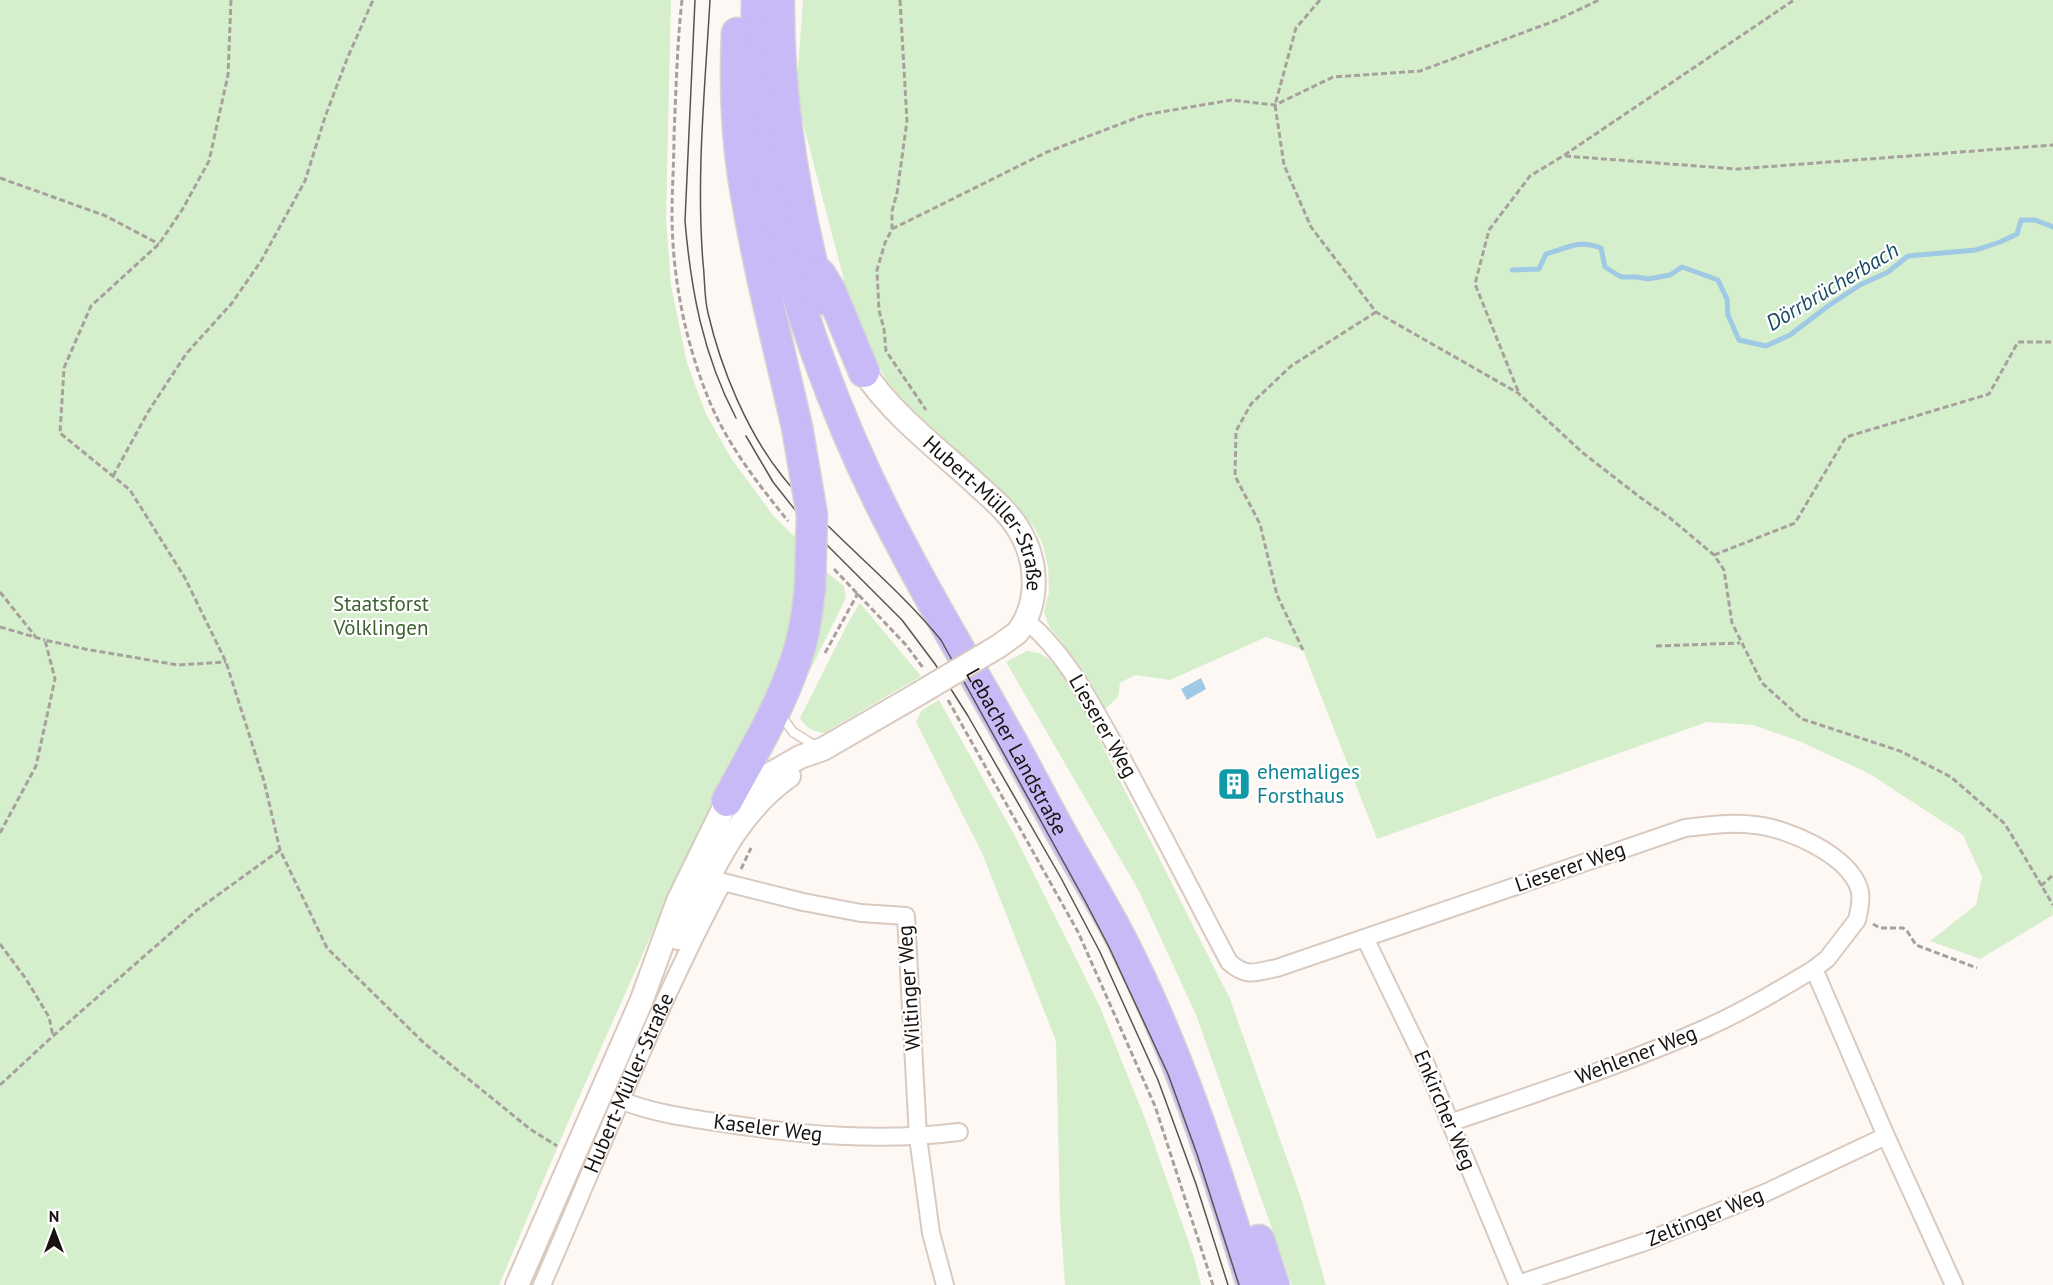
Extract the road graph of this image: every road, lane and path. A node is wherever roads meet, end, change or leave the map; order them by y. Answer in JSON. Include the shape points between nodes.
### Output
{"nodes":[{"id":1,"x":231,"y":0,"type":"edge"},
{"id":2,"x":373,"y":0,"type":"edge"},
{"id":3,"x":682,"y":0,"type":"edge"},
{"id":4,"x":741,"y":0,"type":"edge"},
{"id":5,"x":757,"y":0,"type":"edge"},
{"id":6,"x":779,"y":0,"type":"edge"},
{"id":7,"x":900,"y":0,"type":"edge"},
{"id":8,"x":1320,"y":0,"type":"edge"},
{"id":9,"x":1599,"y":0,"type":"edge"},
{"id":10,"x":1794,"y":0,"type":"edge"},
{"id":11,"x":1275,"y":105,"type":"junction"},
{"id":12,"x":2053,"y":145,"type":"edge"},
{"id":13,"x":1563,"y":156,"type":"junction"},
{"id":14,"x":0,"y":179,"type":"edge"},
{"id":15,"x":892,"y":229,"type":"junction"},
{"id":16,"x":159,"y":244,"type":"junction"},
{"id":17,"x":810,"y":257,"type":"junction"},
{"id":18,"x":1376,"y":312,"type":"junction"},
{"id":19,"x":2053,"y":342,"type":"edge"},
{"id":20,"x":864,"y":372,"type":"joint"},
{"id":21,"x":1518,"y":393,"type":"junction"},
{"id":22,"x":932,"y":417,"type":"dead end"},
{"id":23,"x":113,"y":476,"type":"junction"},
{"id":24,"x":791,"y":524,"type":"dead end"},
{"id":25,"x":1714,"y":555,"type":"junction"},
{"id":26,"x":828,"y":563,"type":"dead end"},
{"id":27,"x":0,"y":592,"type":"edge"},
{"id":28,"x":858,"y":593,"type":"junction"},
{"id":29,"x":0,"y":627,"type":"edge"},
{"id":30,"x":1022,"y":627,"type":"junction"},
{"id":31,"x":35,"y":636,"type":"junction"},
{"id":32,"x":45,"y":640,"type":"junction"},
{"id":33,"x":1740,"y":643,"type":"junction"},
{"id":34,"x":1656,"y":646,"type":"dead end"},
{"id":35,"x":1303,"y":650,"type":"dead end"},
{"id":36,"x":822,"y":660,"type":"dead end"},
{"id":37,"x":226,"y":662,"type":"junction"},
{"id":38,"x":926,"y":672,"type":"dead end"},
{"id":39,"x":947,"y":699,"type":"dead end"},
{"id":40,"x":777,"y":708,"type":"junction"},
{"id":41,"x":823,"y":749,"type":"junction"},
{"id":42,"x":727,"y":801,"type":"junction"},
{"id":43,"x":0,"y":833,"type":"edge"},
{"id":44,"x":280,"y":850,"type":"junction"},
{"id":45,"x":2053,"y":875,"type":"edge"},
{"id":46,"x":715,"y":880,"type":"junction"},
{"id":47,"x":2041,"y":886,"type":"junction"},
{"id":48,"x":2053,"y":906,"type":"edge"},
{"id":49,"x":1859,"y":915,"type":"junction"},
{"id":50,"x":1365,"y":938,"type":"junction"},
{"id":51,"x":0,"y":944,"type":"edge"},
{"id":52,"x":1977,"y":968,"type":"dead end"},
{"id":53,"x":1814,"y":969,"type":"junction"},
{"id":54,"x":641,"y":1002,"type":"junction"},
{"id":55,"x":53,"y":1036,"type":"junction"},
{"id":56,"x":0,"y":1085,"type":"edge"},
{"id":57,"x":620,"y":1100,"type":"junction"},
{"id":58,"x":1450,"y":1123,"type":"junction"},
{"id":59,"x":959,"y":1132,"type":"dead end"},
{"id":60,"x":1886,"y":1136,"type":"junction"},
{"id":61,"x":918,"y":1137,"type":"junction"},
{"id":62,"x":574,"y":1155,"type":"junction"},
{"id":63,"x":517,"y":1285,"type":"edge"},
{"id":64,"x":542,"y":1285,"type":"edge"},
{"id":65,"x":945,"y":1285,"type":"edge"},
{"id":66,"x":1213,"y":1285,"type":"edge"},
{"id":67,"x":1252,"y":1285,"type":"edge"},
{"id":68,"x":1274,"y":1285,"type":"edge"},
{"id":69,"x":1518,"y":1285,"type":"edge"},
{"id":70,"x":1954,"y":1285,"type":"edge"}],
"edges":[{"from":1,"to":16,"type":"path","via":[[228,75],[209,161]]},
{"from":2,"to":23,"type":"path","via":[[325,117],[305,181],[261,261],[232,303],[186,354]]},
{"from":3,"to":24,"type":"path","via":[[672,216],[676,276],[691,351],[710,402],[733,446]]},
{"from":4,"to":40,"type":"highway","bridge":true,"via":[[737,94],[743,174],[798,427],[812,515],[810,588],[800,645]]},
{"from":5,"to":67,"type":"highway","name":"Lebacher Landstraße","via":[[759,100],[777,219],[808,327],[830,385],[898,539],[1112,922],[1168,1037]]},
{"from":6,"to":17,"type":"highway","name":"Lebacher Landstraße","via":[[781,86]]},
{"from":7,"to":15,"type":"path","via":[[907,121]]},
{"from":8,"to":11,"type":"path","via":[[1296,28]]},
{"from":9,"to":11,"type":"path","via":[[1557,20],[1420,71],[1334,78]]},
{"from":10,"to":13,"type":"path"},
{"from":11,"to":15,"type":"path","via":[[1231,100],[1144,115],[1047,152]]},
{"from":11,"to":18,"type":"path","via":[[1284,165],[1311,227]]},
{"from":12,"to":13,"type":"path","via":[[1737,169]]},
{"from":13,"to":21,"type":"path","via":[[1530,176],[1489,230],[1475,284]]},
{"from":14,"to":16,"type":"path","via":[[106,216]]},
{"from":15,"to":22,"type":"path","via":[[877,270],[886,351]]},
{"from":16,"to":23,"type":"path","via":[[91,306],[64,368],[60,433]]},
{"from":17,"to":20,"type":"highway","via":[[830,290]]},
{"from":17,"to":68,"type":"highway","name":"Lebacher Landstraße","via":[[834,345],[915,529],[1114,884],[1186,1028]]},
{"from":18,"to":21,"type":"path"},
{"from":18,"to":35,"type":"path","via":[[1291,366],[1251,404],[1236,431],[1235,476],[1260,524],[1277,595]]},
{"from":19,"to":25,"type":"path","via":[[2018,342],[1989,394],[1846,437],[1795,523]]},
{"from":20,"to":30,"type":"main road","name":"Hubert-Müller-Straße","via":[[883,396],[1019,529],[1034,571],[1032,602]]},
{"from":21,"to":25,"type":"path","via":[[1583,453]]},
{"from":23,"to":37,"type":"path","via":[[130,490],[185,578]]},
{"from":25,"to":33,"type":"path","via":[[1724,570],[1732,623]]},
{"from":26,"to":28,"type":"path"},
{"from":27,"to":31,"type":"path"},
{"from":28,"to":36,"type":"path"},
{"from":28,"to":38,"type":"path"},
{"from":29,"to":31,"type":"path"},
{"from":30,"to":41,"type":"main road","name":"Hubert-Müller-Straße","bridge":true,"via":[[999,646]]},
{"from":30,"to":50,"type":"street","name":"Lieserer Weg","via":[[1053,645],[1079,682],[1229,962],[1239,972],[1277,968]]},
{"from":31,"to":32,"type":"path"},
{"from":32,"to":37,"type":"path","via":[[178,665]]},
{"from":32,"to":43,"type":"path","via":[[55,679],[36,766]]},
{"from":33,"to":34,"type":"path"},
{"from":33,"to":47,"type":"path","via":[[1762,683],[1802,719],[1900,751],[1951,777],[2005,824]]},
{"from":37,"to":44,"type":"path","via":[[264,781]]},
{"from":39,"to":66,"type":"path","via":[[1078,932],[1155,1106]]},
{"from":40,"to":41,"type":"lane","via":[[794,732]]},
{"from":40,"to":42,"type":"highway"},
{"from":41,"to":42,"type":"main road","name":"Hubert-Müller-Straße","via":[[801,757]]},
{"from":41,"to":46,"type":"main road","name":"Hubert-Müller-Straße","via":[[756,805],[734,833]]},
{"from":42,"to":54,"type":"main road","name":"Hubert-Müller-Straße","via":[[678,901]]},
{"from":44,"to":55,"type":"path","via":[[197,910]]},
{"from":44,"to":62,"type":"path","via":[[327,948],[424,1043],[530,1129]]},
{"from":45,"to":47,"type":"path"},
{"from":46,"to":54,"type":"main road","name":"Hubert-Müller-Straße"},
{"from":46,"to":57,"type":"street","name":"Hubert-Müller-Straße","via":[[692,942]]},
{"from":46,"to":61,"type":"street","name":"Wiltinger Weg","via":[[861,913],[906,916]]},
{"from":47,"to":48,"type":"path"},
{"from":49,"to":50,"type":"street","name":"Lieserer Weg","via":[[1860,889],[1849,872],[1828,853],[1783,831],[1722,823],[1685,828]]},
{"from":49,"to":52,"type":"path","via":[[1880,928],[1903,928],[1916,945]]},
{"from":49,"to":53,"type":"street","via":[[1827,959]]},
{"from":50,"to":58,"type":"street","name":"Enkircher Weg"},
{"from":51,"to":55,"type":"path","via":[[49,1017]]},
{"from":53,"to":58,"type":"street","name":"Wehlener Weg","via":[[1706,1028]]},
{"from":53,"to":60,"type":"street"},
{"from":54,"to":62,"type":"main road","name":"Hubert-Müller-Straße"},
{"from":55,"to":56,"type":"path"},
{"from":57,"to":61,"type":"street","name":"Kaseler Weg","via":[[688,1118],[759,1129],[837,1137]]},
{"from":57,"to":64,"type":"street","name":"Hubert-Müller-Straße"},
{"from":58,"to":69,"type":"street","name":"Enkircher Weg"},
{"from":59,"to":61,"type":"street"},
{"from":60,"to":69,"type":"street","name":"Zeltinger Weg","via":[[1745,1202],[1642,1243]]},
{"from":60,"to":70,"type":"street"},
{"from":61,"to":65,"type":"street","name":"Wiltinger Weg","via":[[931,1233]]},
{"from":62,"to":63,"type":"main road","name":"Hubert-Müller-Straße"}]}
